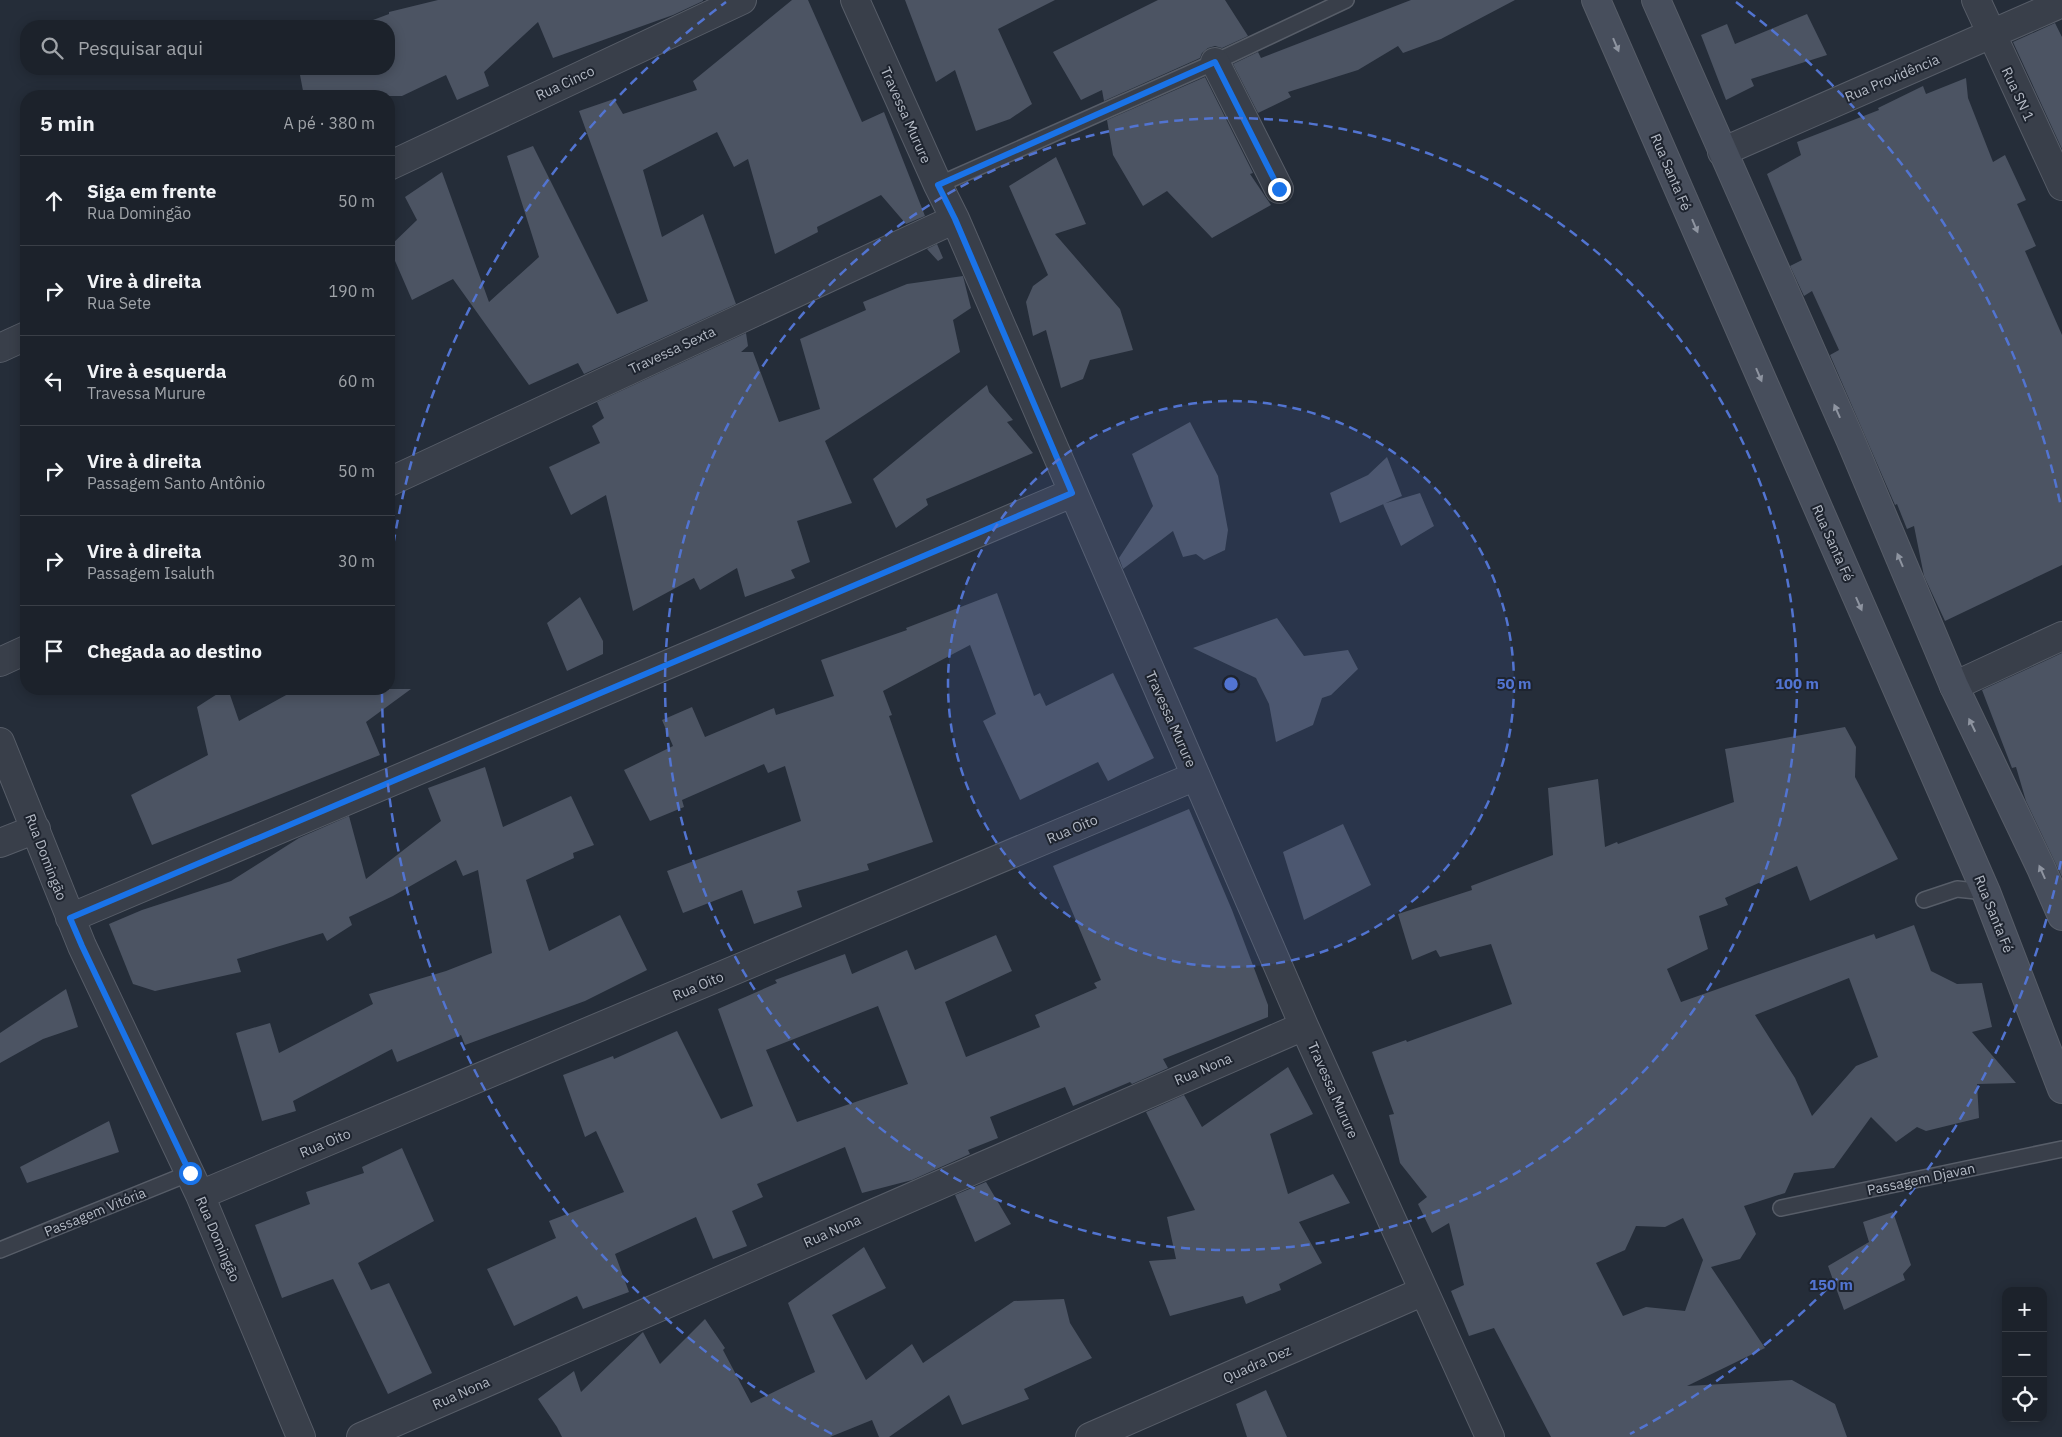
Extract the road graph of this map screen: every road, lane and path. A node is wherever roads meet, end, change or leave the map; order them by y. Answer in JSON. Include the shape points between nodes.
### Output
{"nodes":[{"id":1,"x":742,"y":0,"type":"edge"},
{"id":2,"x":855,"y":0,"type":"edge"},
{"id":3,"x":1346,"y":0,"type":"edge"},
{"id":4,"x":1596,"y":0,"type":"edge"},
{"id":5,"x":1656,"y":0,"type":"edge"},
{"id":6,"x":1976,"y":0,"type":"edge"},
{"id":7,"x":2062,"y":4,"type":"edge"},
{"id":8,"x":1991,"y":35,"type":"junction"},
{"id":9,"x":1215,"y":62,"type":"junction"},
{"id":10,"x":1722,"y":152,"type":"junction"},
{"id":11,"x":395,"y":163,"type":"edge"},
{"id":12,"x":938,"y":185,"type":"junction"},
{"id":13,"x":2062,"y":186,"type":"edge"},
{"id":14,"x":1279,"y":189,"type":"dead end"},
{"id":15,"x":955,"y":219,"type":"junction"},
{"id":16,"x":20,"y":339,"type":"edge"},
{"id":17,"x":0,"y":348,"type":"edge"},
{"id":18,"x":395,"y":479,"type":"edge"},
{"id":19,"x":1072,"y":493,"type":"junction"},
{"id":20,"x":2062,"y":636,"type":"edge"},
{"id":21,"x":20,"y":653,"type":"edge"},
{"id":22,"x":0,"y":662,"type":"edge"},
{"id":23,"x":1954,"y":686,"type":"junction"},
{"id":24,"x":0,"y":742,"type":"edge"},
{"id":25,"x":1196,"y":776,"type":"junction"},
{"id":26,"x":36,"y":829,"type":"junction"},
{"id":27,"x":0,"y":842,"type":"edge"},
{"id":28,"x":1986,"y":892,"type":"junction"},
{"id":29,"x":1924,"y":900,"type":"dead end"},
{"id":30,"x":2062,"y":916,"type":"edge"},
{"id":31,"x":70,"y":918,"type":"junction"},
{"id":32,"x":1304,"y":1026,"type":"junction"},
{"id":33,"x":2062,"y":1089,"type":"edge"},
{"id":34,"x":2062,"y":1149,"type":"edge"},
{"id":35,"x":195,"y":1184,"type":"junction"},
{"id":36,"x":1781,"y":1208,"type":"dead end"},
{"id":37,"x":0,"y":1250,"type":"edge"},
{"id":38,"x":1424,"y":1291,"type":"junction"},
{"id":39,"x":301,"y":1437,"type":"edge"},
{"id":40,"x":360,"y":1437,"type":"edge"},
{"id":41,"x":1090,"y":1437,"type":"edge"},
{"id":42,"x":1490,"y":1437,"type":"edge"}],
"edges":[{"from":1,"to":11,"type":"street","name":"Rua Cinco"},
{"from":2,"to":12,"type":"street","name":"Travessa Murure"},
{"from":3,"to":9,"type":"lane"},
{"from":4,"to":28,"type":"street","name":"Rua Santa Fé","one_way":true},
{"from":5,"to":10,"type":"street"},
{"from":6,"to":8,"type":"street","name":"Rua SN 1"},
{"from":7,"to":8,"type":"street","name":"Rua Providência"},
{"from":8,"to":10,"type":"street","name":"Rua Providência"},
{"from":8,"to":13,"type":"street","name":"Rua SN 1"},
{"from":9,"to":12,"type":"lane"},
{"from":9,"to":14,"type":"street"},
{"from":23,"to":10,"type":"street","one_way":true,"via":[[1850,439]]},
{"from":12,"to":15,"type":"street","name":"Travessa Murure"},
{"from":15,"to":18,"type":"street","name":"Travessa Sexta"},
{"from":15,"to":19,"type":"street","name":"Travessa Murure"},
{"from":16,"to":17,"type":"street"},
{"from":19,"to":25,"type":"street","name":"Travessa Murure"},
{"from":19,"to":31,"type":"street"},
{"from":20,"to":23,"type":"street"},
{"from":21,"to":22,"type":"street"},
{"from":30,"to":23,"type":"street","one_way":true},
{"from":24,"to":26,"type":"street","name":"Rua Domingão"},
{"from":25,"to":32,"type":"street","name":"Travessa Murure"},
{"from":25,"to":35,"type":"street","name":"Rua Oito"},
{"from":26,"to":27,"type":"street"},
{"from":26,"to":31,"type":"street","name":"Rua Domingão"},
{"from":28,"to":29,"type":"lane","via":[[1957,889]]},
{"from":28,"to":33,"type":"street","name":"Rua Santa Fé"},
{"from":31,"to":35,"type":"street","name":"Rua Domingão"},
{"from":32,"to":38,"type":"street","name":"Travessa Murure"},
{"from":32,"to":40,"type":"street","name":"Rua Nona"},
{"from":34,"to":36,"type":"lane","name":"Passagem Djavan"},
{"from":35,"to":37,"type":"lane","name":"Passagem Vitória"},
{"from":35,"to":39,"type":"street","name":"Rua Domingão"},
{"from":38,"to":41,"type":"street","name":"Quadra Dez"},
{"from":38,"to":42,"type":"street","name":"Travessa Murure"}]}
